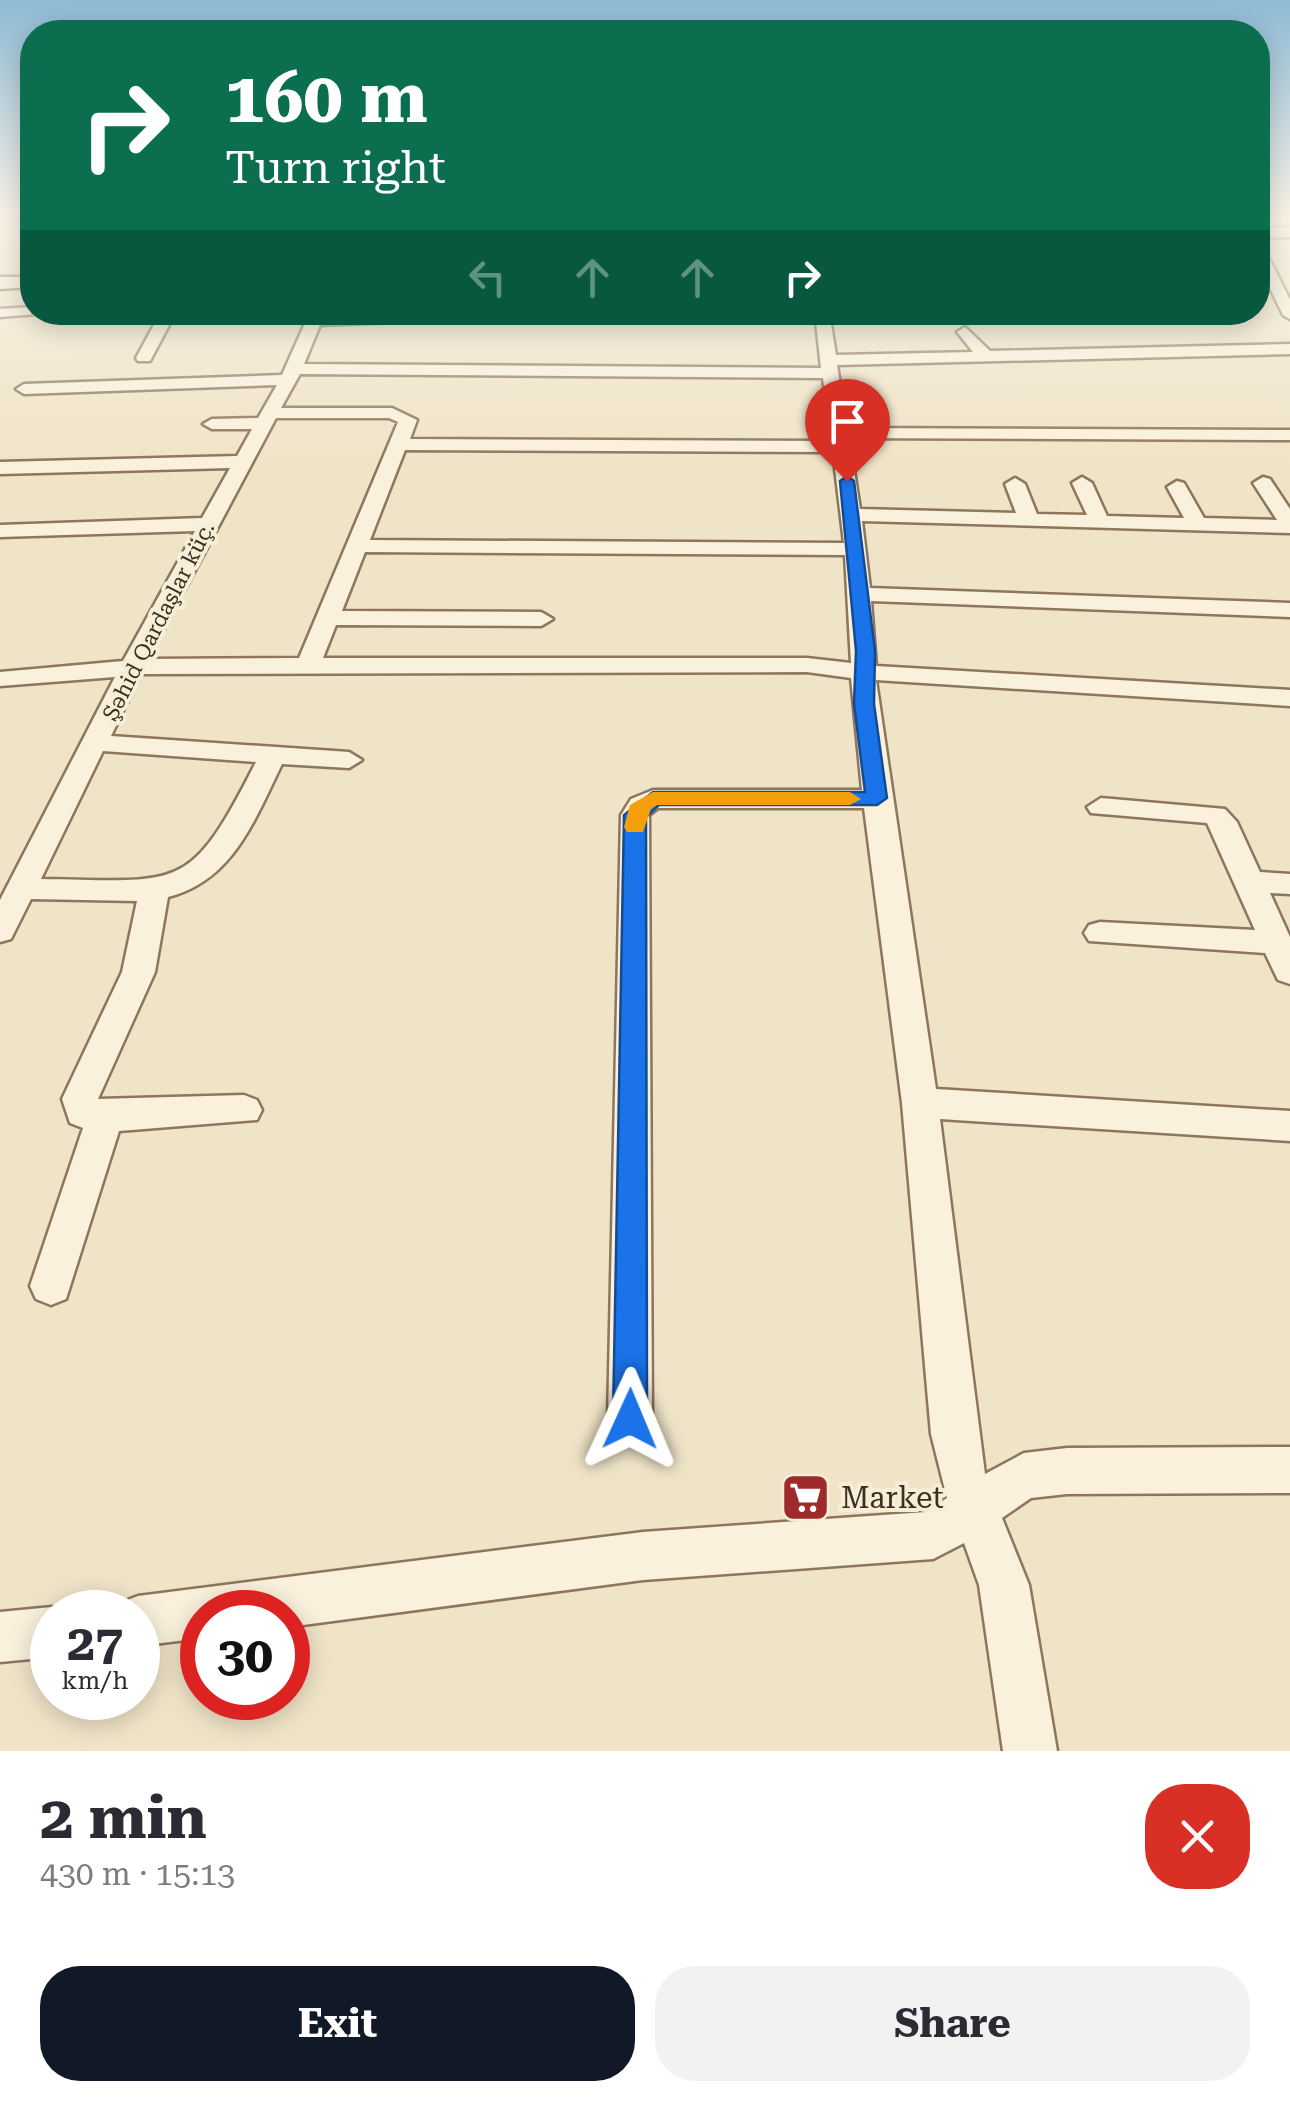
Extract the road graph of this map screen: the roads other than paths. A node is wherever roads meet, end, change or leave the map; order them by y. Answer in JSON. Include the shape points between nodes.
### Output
{"nodes":[{"id":1,"x":162,"y":325,"type":"edge"},
{"id":2,"x":312,"y":325,"type":"edge"},
{"id":3,"x":824,"y":325,"type":"edge"},
{"id":4,"x":965,"y":332,"type":"dead end"},
{"id":5,"x":1290,"y":349,"type":"edge"},
{"id":6,"x":144,"y":358,"type":"dead end"},
{"id":7,"x":988,"y":359,"type":"junction"},
{"id":8,"x":829,"y":367,"type":"junction"},
{"id":9,"x":24,"y":389,"type":"dead end"},
{"id":10,"x":277,"y":397,"type":"junction"},
{"id":11,"x":224,"y":402,"type":"dead end"},
{"id":12,"x":212,"y":424,"type":"dead end"},
{"id":13,"x":1290,"y":434,"type":"edge"},
{"id":14,"x":842,"y":440,"type":"junction"},
{"id":15,"x":397,"y":444,"type":"junction"},
{"id":16,"x":240,"y":462,"type":"junction"},
{"id":17,"x":0,"y":468,"type":"edge"},
{"id":18,"x":1082,"y":483,"type":"dead end"},
{"id":19,"x":1263,"y":483,"type":"dead end"},
{"id":20,"x":1015,"y":484,"type":"dead end"},
{"id":21,"x":1176,"y":486,"type":"dead end"},
{"id":22,"x":1029,"y":520,"type":"junction"},
{"id":23,"x":1100,"y":522,"type":"junction"},
{"id":24,"x":207,"y":524,"type":"junction"},
{"id":25,"x":1197,"y":524,"type":"junction"},
{"id":26,"x":1290,"y":526,"type":"edge"},
{"id":27,"x":0,"y":532,"type":"edge"},
{"id":28,"x":852,"y":532,"type":"junction"},
{"id":29,"x":356,"y":546,"type":"junction"},
{"id":30,"x":860,"y":594,"type":"junction"},
{"id":31,"x":1290,"y":610,"type":"edge"},
{"id":32,"x":326,"y":618,"type":"junction"},
{"id":33,"x":541,"y":618,"type":"dead end"},
{"id":34,"x":309,"y":664,"type":"junction"},
{"id":35,"x":134,"y":668,"type":"junction"},
{"id":36,"x":867,"y":671,"type":"junction"},
{"id":37,"x":0,"y":679,"type":"edge"},
{"id":38,"x":1290,"y":698,"type":"edge"},
{"id":39,"x":95,"y":743,"type":"junction"},
{"id":40,"x":271,"y":758,"type":"junction"},
{"id":41,"x":349,"y":760,"type":"dead end"},
{"id":42,"x":877,"y":798,"type":"junction"},
{"id":43,"x":1101,"y":806,"type":"dead end"},
{"id":44,"x":1250,"y":882,"type":"junction"},
{"id":45,"x":1290,"y":884,"type":"edge"},
{"id":46,"x":23,"y":888,"type":"junction"},
{"id":47,"x":153,"y":891,"type":"junction"},
{"id":48,"x":0,"y":931,"type":"edge"},
{"id":49,"x":1100,"y":933,"type":"dead end"},
{"id":50,"x":1277,"y":942,"type":"junction"},
{"id":51,"x":1290,"y":972,"type":"edge"},
{"id":52,"x":920,"y":1102,"type":"junction"},
{"id":53,"x":244,"y":1110,"type":"dead end"},
{"id":54,"x":105,"y":1117,"type":"junction"},
{"id":55,"x":1290,"y":1126,"type":"edge"},
{"id":56,"x":51,"y":1286,"type":"dead end"},
{"id":57,"x":630,"y":1419,"type":"dead end"},
{"id":58,"x":1290,"y":1470,"type":"edge"},
{"id":59,"x":974,"y":1510,"type":"junction"},
{"id":60,"x":310,"y":1599,"type":"edge"},
{"id":61,"x":30,"y":1634,"type":"edge"},
{"id":62,"x":0,"y":1637,"type":"edge"},
{"id":63,"x":1030,"y":1751,"type":"edge"}],
"edges":[{"from":1,"to":6,"type":"street"},
{"from":2,"to":10,"type":"street","name":"Şəhid Qardaşlar küç."},
{"from":3,"to":8,"type":"street"},
{"from":4,"to":7,"type":"street"},
{"from":5,"to":7,"type":"street"},
{"from":7,"to":8,"type":"street"},
{"from":8,"to":10,"type":"street","via":[[573,363]]},
{"from":8,"to":14,"type":"street"},
{"from":9,"to":10,"type":"street"},
{"from":10,"to":11,"type":"street"},
{"from":10,"to":12,"type":"street"},
{"from":10,"to":15,"type":"street","via":[[398,413],[408,420]]},
{"from":10,"to":16,"type":"street","name":"Şəhid Qardaşlar küç."},
{"from":13,"to":14,"type":"street"},
{"from":14,"to":15,"type":"street","via":[[607,452]]},
{"from":14,"to":28,"type":"street"},
{"from":15,"to":29,"type":"street"},
{"from":16,"to":17,"type":"street"},
{"from":16,"to":24,"type":"street","name":"Şəhid Qardaşlar küç."},
{"from":18,"to":23,"type":"street"},
{"from":19,"to":26,"type":"street"},
{"from":20,"to":22,"type":"street"},
{"from":21,"to":25,"type":"street"},
{"from":22,"to":23,"type":"street"},
{"from":22,"to":28,"type":"street"},
{"from":23,"to":25,"type":"street"},
{"from":24,"to":27,"type":"street"},
{"from":24,"to":35,"type":"street","name":"Şəhid Qardaşlar küç."},
{"from":25,"to":26,"type":"street"},
{"from":28,"to":29,"type":"street"},
{"from":28,"to":30,"type":"street"},
{"from":29,"to":32,"type":"street"},
{"from":30,"to":31,"type":"street"},
{"from":30,"to":36,"type":"street"},
{"from":32,"to":33,"type":"street"},
{"from":32,"to":34,"type":"street"},
{"from":34,"to":35,"type":"street"},
{"from":34,"to":36,"type":"street","via":[[807,665]]},
{"from":35,"to":37,"type":"street"},
{"from":35,"to":39,"type":"street","name":"Şəhid Qardaşlar küç."},
{"from":36,"to":38,"type":"street"},
{"from":36,"to":42,"type":"street","via":[[864,704]]},
{"from":39,"to":40,"type":"street"},
{"from":39,"to":46,"type":"street","name":"Şəhid Qardaşlar küç."},
{"from":40,"to":41,"type":"street"},
{"from":40,"to":47,"type":"street","via":[[208,869]]},
{"from":42,"to":52,"type":"street"},
{"from":42,"to":57,"type":"street","via":[[653,799],[635,815]]},
{"from":43,"to":44,"type":"street","via":[[1215,815]]},
{"from":44,"to":45,"type":"street"},
{"from":44,"to":50,"type":"street"},
{"from":46,"to":47,"type":"street"},
{"from":46,"to":48,"type":"street","name":"Şəhid Qardaşlar küç."},
{"from":47,"to":54,"type":"street","via":[[154,925],[144,958],[80,1099],[83,1113]]},
{"from":49,"to":50,"type":"street"},
{"from":50,"to":51,"type":"street"},
{"from":52,"to":55,"type":"street"},
{"from":52,"to":59,"type":"street","via":[[954,1434]]},
{"from":53,"to":54,"type":"street"},
{"from":54,"to":56,"type":"street"},
{"from":58,"to":59,"type":"street","via":[[1024,1476]]},
{"from":59,"to":60,"type":"street","via":[[933,1535],[906,1539],[644,1556]]},
{"from":59,"to":63,"type":"street","via":[[1004,1585]]},
{"from":61,"to":62,"type":"street"}]}
